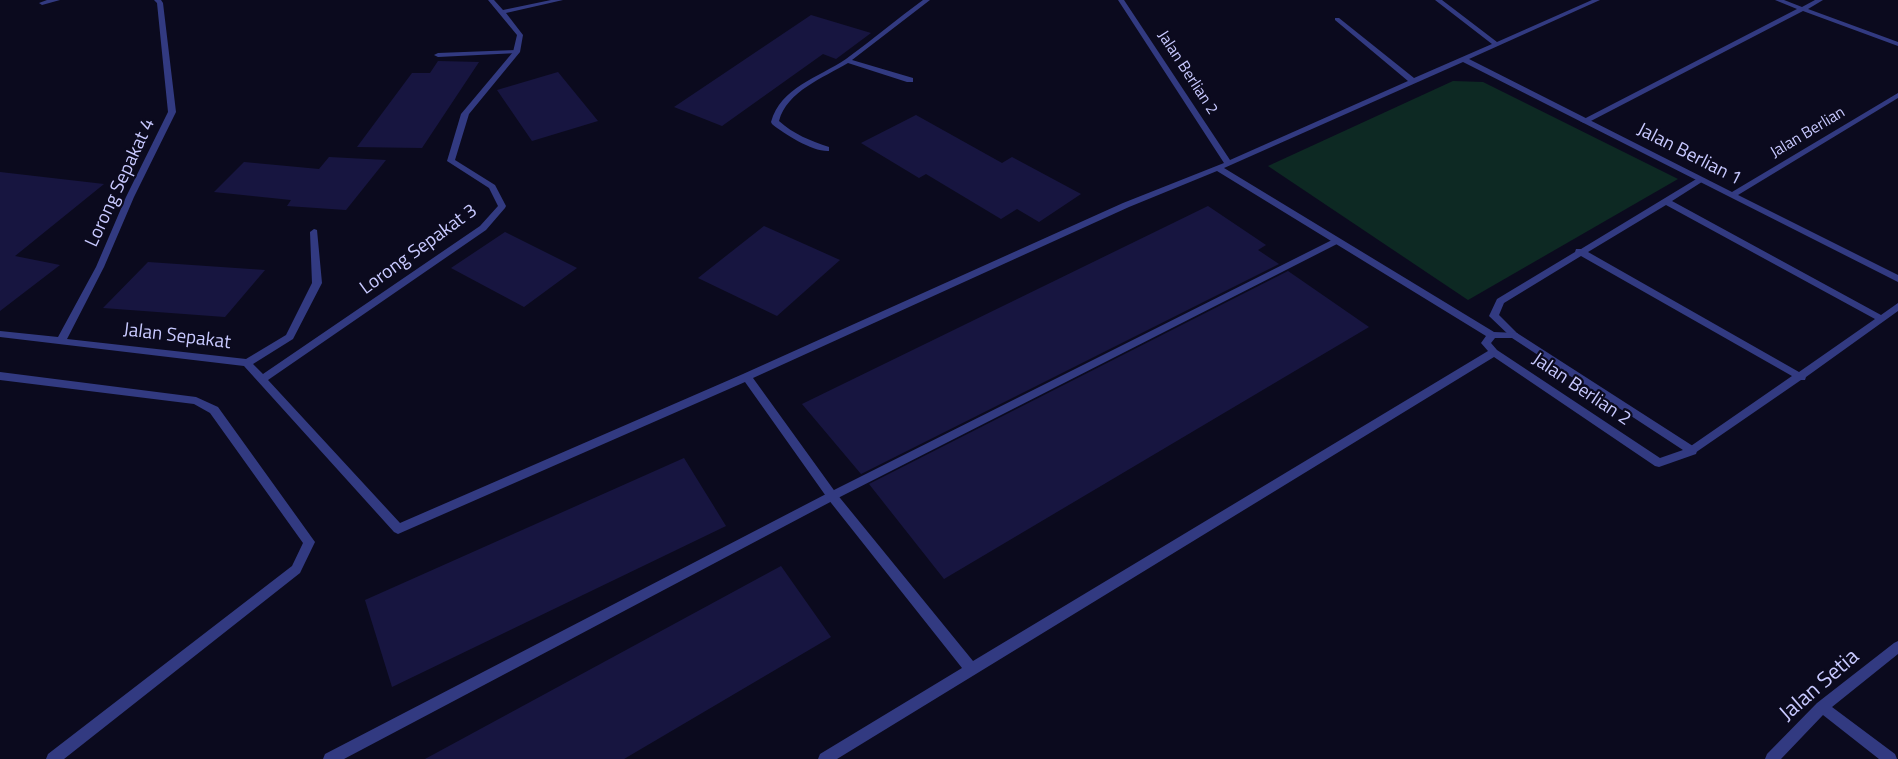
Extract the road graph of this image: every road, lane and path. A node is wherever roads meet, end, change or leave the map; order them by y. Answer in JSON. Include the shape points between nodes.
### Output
{"nodes":[{"id":1,"x":57,"y":0,"type":"edge"},
{"id":2,"x":157,"y":0,"type":"edge"},
{"id":3,"x":491,"y":0,"type":"edge"},
{"id":4,"x":560,"y":0,"type":"edge"},
{"id":5,"x":927,"y":0,"type":"edge"},
{"id":6,"x":1121,"y":0,"type":"edge"},
{"id":7,"x":1438,"y":0,"type":"edge"},
{"id":8,"x":1597,"y":0,"type":"edge"},
{"id":9,"x":1778,"y":0,"type":"edge"},
{"id":10,"x":1820,"y":0,"type":"edge"},
{"id":11,"x":42,"y":2,"type":"dead end"},
{"id":12,"x":1803,"y":9,"type":"junction"},
{"id":13,"x":502,"y":12,"type":"junction"},
{"id":14,"x":1337,"y":19,"type":"dead end"},
{"id":15,"x":1898,"y":44,"type":"edge"},
{"id":16,"x":1497,"y":45,"type":"junction"},
{"id":17,"x":516,"y":52,"type":"junction"},
{"id":18,"x":438,"y":55,"type":"dead end"},
{"id":19,"x":1465,"y":60,"type":"junction"},
{"id":20,"x":847,"y":61,"type":"junction"},
{"id":21,"x":910,"y":80,"type":"dead end"},
{"id":22,"x":1414,"y":82,"type":"junction"},
{"id":23,"x":1898,"y":95,"type":"edge"},
{"id":24,"x":1584,"y":121,"type":"junction"},
{"id":25,"x":826,"y":149,"type":"dead end"},
{"id":26,"x":1228,"y":163,"type":"junction"},
{"id":27,"x":1218,"y":168,"type":"junction"},
{"id":28,"x":1701,"y":180,"type":"junction"},
{"id":29,"x":1732,"y":195,"type":"junction"},
{"id":30,"x":1666,"y":201,"type":"junction"},
{"id":31,"x":314,"y":232,"type":"dead end"},
{"id":32,"x":1336,"y":241,"type":"junction"},
{"id":33,"x":1580,"y":251,"type":"junction"},
{"id":34,"x":1898,"y":279,"type":"edge"},
{"id":35,"x":1898,"y":306,"type":"edge"},
{"id":36,"x":1882,"y":319,"type":"junction"},
{"id":37,"x":0,"y":334,"type":"edge"},
{"id":38,"x":1514,"y":335,"type":"junction"},
{"id":39,"x":1489,"y":339,"type":"junction"},
{"id":40,"x":61,"y":341,"type":"junction"},
{"id":41,"x":1494,"y":352,"type":"junction"},
{"id":42,"x":247,"y":363,"type":"junction"},
{"id":43,"x":0,"y":376,"type":"edge"},
{"id":44,"x":1801,"y":376,"type":"junction"},
{"id":45,"x":746,"y":377,"type":"junction"},
{"id":46,"x":261,"y":380,"type":"junction"},
{"id":47,"x":1692,"y":451,"type":"junction"},
{"id":48,"x":832,"y":496,"type":"junction"},
{"id":49,"x":1898,"y":647,"type":"edge"},
{"id":50,"x":970,"y":668,"type":"junction"},
{"id":51,"x":1822,"y":707,"type":"junction"},
{"id":52,"x":53,"y":759,"type":"edge"},
{"id":53,"x":330,"y":759,"type":"edge"},
{"id":54,"x":825,"y":759,"type":"edge"},
{"id":55,"x":1772,"y":759,"type":"edge"},
{"id":56,"x":1890,"y":759,"type":"edge"}],
"edges":[{"from":1,"to":11,"type":"street"},
{"from":2,"to":40,"type":"street","name":"Lorong Sepakat 4","via":[[160,3],[172,112],[100,267]]},
{"from":3,"to":13,"type":"street"},
{"from":4,"to":13,"type":"street"},
{"from":5,"to":20,"type":"street"},
{"from":6,"to":26,"type":"street","name":"Jalan Berlian 2"},
{"from":7,"to":16,"type":"street"},
{"from":8,"to":16,"type":"street"},
{"from":9,"to":12,"type":"street"},
{"from":10,"to":12,"type":"street"},
{"from":12,"to":15,"type":"street"},
{"from":12,"to":24,"type":"street"},
{"from":13,"to":17,"type":"street","via":[[520,35]]},
{"from":14,"to":22,"type":"street"},
{"from":16,"to":19,"type":"street"},
{"from":17,"to":18,"type":"street"},
{"from":17,"to":46,"type":"street","name":"Lorong Sepakat 3","via":[[465,114],[451,161],[492,186],[502,206],[483,228]]},
{"from":19,"to":22,"type":"street"},
{"from":19,"to":24,"type":"street","name":"Jalan Berlian 1"},
{"from":20,"to":21,"type":"street"},
{"from":20,"to":25,"type":"street","via":[[795,92],[776,112],[775,122],[782,129]]},
{"from":22,"to":26,"type":"street"},
{"from":23,"to":29,"type":"street","name":"Jalan Berlian"},
{"from":24,"to":28,"type":"street","name":"Jalan Berlian 1"},
{"from":26,"to":27,"type":"street"},
{"from":27,"to":32,"type":"street"},
{"from":27,"to":45,"type":"street","via":[[1117,209]]},
{"from":28,"to":29,"type":"street","name":"Jalan Berlian 1"},
{"from":28,"to":30,"type":"street"},
{"from":29,"to":34,"type":"street","name":"Jalan Berlian 1"},
{"from":30,"to":33,"type":"street"},
{"from":30,"to":36,"type":"street"},
{"from":31,"to":42,"type":"street","via":[[317,283],[290,337]]},
{"from":32,"to":39,"type":"street"},
{"from":32,"to":48,"type":"street"},
{"from":33,"to":38,"type":"street","via":[[1500,301],[1494,316]]},
{"from":33,"to":44,"type":"street"},
{"from":35,"to":36,"type":"street"},
{"from":36,"to":44,"type":"street"},
{"from":37,"to":40,"type":"street","name":"Jalan Sepakat"},
{"from":38,"to":39,"type":"street"},
{"from":38,"to":47,"type":"street"},
{"from":39,"to":41,"type":"street","name":"Jalan Berlian 2"},
{"from":40,"to":42,"type":"street","name":"Jalan Sepakat"},
{"from":41,"to":47,"type":"street","name":"Jalan Berlian 2","via":[[1659,464]]},
{"from":41,"to":50,"type":"street"},
{"from":42,"to":46,"type":"street","name":"Jalan Sepakat"},
{"from":43,"to":52,"type":"street","via":[[196,401],[214,410],[308,542],[296,568]]},
{"from":44,"to":47,"type":"street"},
{"from":45,"to":46,"type":"street","name":"Jalan Sepakat","via":[[398,529]]},
{"from":45,"to":48,"type":"street"},
{"from":48,"to":50,"type":"street"},
{"from":48,"to":53,"type":"street"},
{"from":49,"to":51,"type":"street","name":"Jalan Setia"},
{"from":50,"to":54,"type":"street"},
{"from":51,"to":55,"type":"street","name":"Jalan Setia"},
{"from":51,"to":56,"type":"street"}]}
